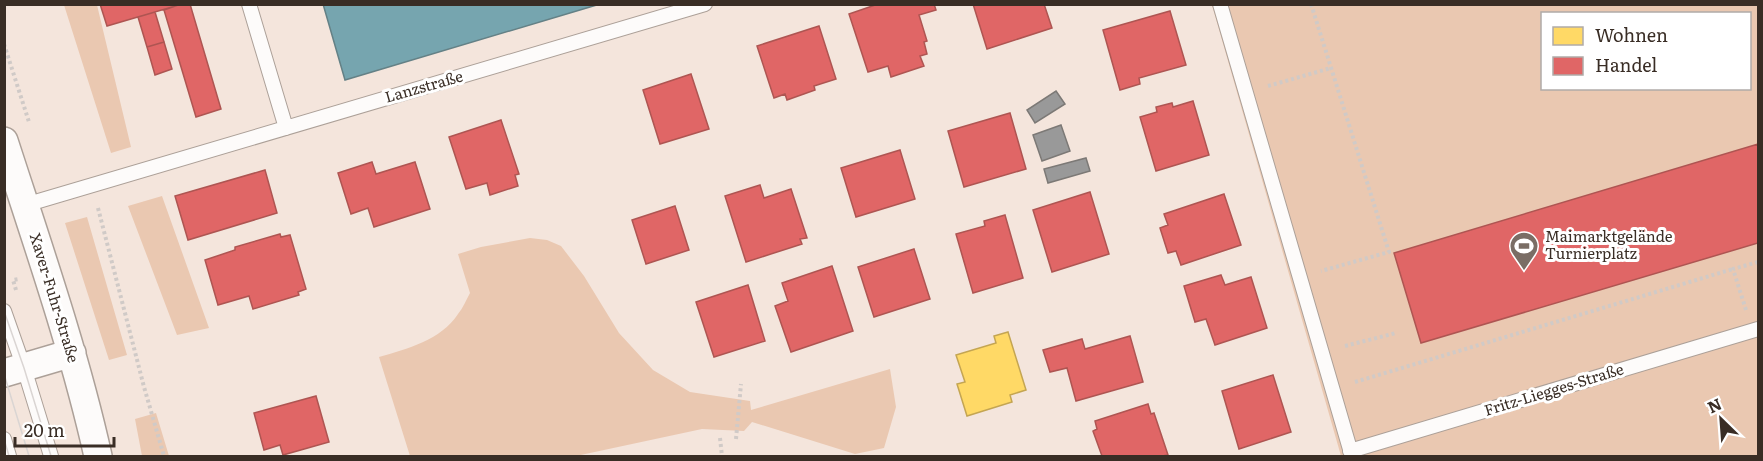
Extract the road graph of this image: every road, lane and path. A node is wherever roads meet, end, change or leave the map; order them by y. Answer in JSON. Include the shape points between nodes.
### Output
{"nodes":[{"id":1,"x":249,"y":4,"type":"edge"},
{"id":2,"x":705,"y":4,"type":"edge"},
{"id":3,"x":1220,"y":4,"type":"edge"},
{"id":4,"x":1311,"y":4,"type":"edge"},
{"id":5,"x":1331,"y":68,"type":"junction"},
{"id":6,"x":1246,"y":93,"type":"junction"},
{"id":7,"x":286,"y":128,"type":"junction"},
{"id":8,"x":4,"y":141,"type":"edge"},
{"id":9,"x":92,"y":186,"type":"junction"},
{"id":10,"x":25,"y":205,"type":"junction"},
{"id":11,"x":1758,"y":262,"type":"edge"},
{"id":12,"x":1733,"y":269,"type":"junction"},
{"id":13,"x":1300,"y":278,"type":"junction"},
{"id":14,"x":4,"y":312,"type":"edge"},
{"id":15,"x":1756,"y":330,"type":"edge"},
{"id":16,"x":1396,"y":333,"type":"dead end"},
{"id":17,"x":1321,"y":352,"type":"junction"},
{"id":18,"x":72,"y":353,"type":"junction"},
{"id":19,"x":14,"y":371,"type":"edge"},
{"id":20,"x":741,"y":384,"type":"dead end"},
{"id":21,"x":1332,"y":388,"type":"junction"},
{"id":22,"x":720,"y":438,"type":"dead end"},
{"id":23,"x":4,"y":439,"type":"edge"},
{"id":24,"x":736,"y":439,"type":"dead end"},
{"id":25,"x":1351,"y":454,"type":"edge"},
{"id":26,"x":9,"y":456,"type":"edge"},
{"id":27,"x":51,"y":456,"type":"edge"},
{"id":28,"x":98,"y":456,"type":"edge"},
{"id":29,"x":164,"y":456,"type":"edge"},
{"id":30,"x":722,"y":456,"type":"edge"}],
"edges":[{"from":1,"to":7,"type":"lane"},
{"from":2,"to":7,"type":"lane","name":"Lanzstraße"},
{"from":3,"to":6,"type":"lane"},
{"from":4,"to":5,"type":"path"},
{"from":5,"to":6,"type":"path"},
{"from":5,"to":13,"type":"path","via":[[1389,252]]},
{"from":6,"to":13,"type":"lane"},
{"from":7,"to":9,"type":"lane","name":"Lanzstraße"},
{"from":8,"to":10,"type":"street","name":"Xaver-Fuhr-Straße"},
{"from":9,"to":10,"type":"lane","name":"Lanzstraße"},
{"from":9,"to":29,"type":"path"},
{"from":10,"to":18,"type":"street","name":"Xaver-Fuhr-Straße"},
{"from":11,"to":12,"type":"path"},
{"from":12,"to":15,"type":"path"},
{"from":12,"to":21,"type":"path"},
{"from":13,"to":17,"type":"lane"},
{"from":14,"to":19,"type":"lane"},
{"from":15,"to":25,"type":"lane","name":"Fritz-Liegges-Straße"},
{"from":16,"to":17,"type":"path"},
{"from":17,"to":21,"type":"lane"},
{"from":18,"to":19,"type":"street"},
{"from":18,"to":28,"type":"street","name":"Xaver-Fuhr-Straße"},
{"from":19,"to":27,"type":"lane"},
{"from":20,"to":24,"type":"path"},
{"from":21,"to":25,"type":"lane"},
{"from":22,"to":30,"type":"path"},
{"from":23,"to":26,"type":"lane"}]}
